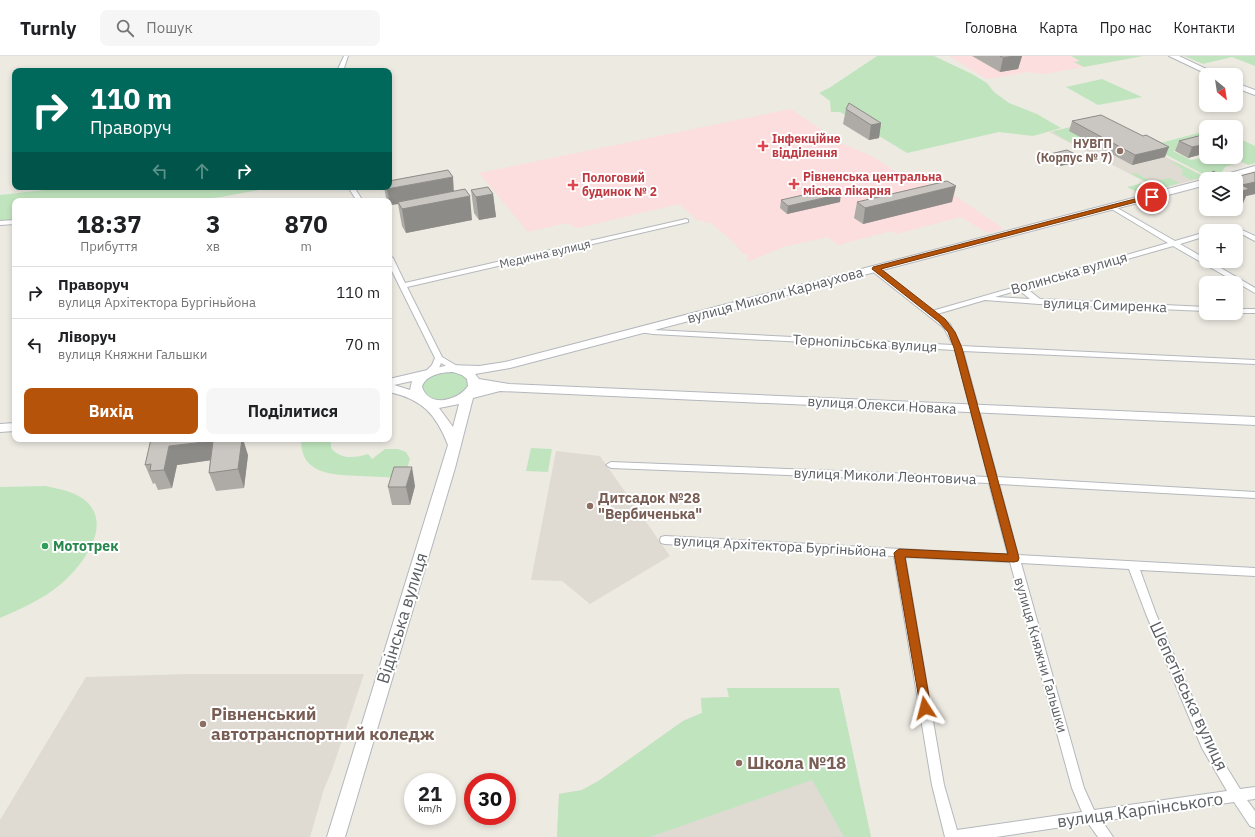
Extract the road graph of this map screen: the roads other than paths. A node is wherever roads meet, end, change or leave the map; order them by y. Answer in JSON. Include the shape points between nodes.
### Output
{"nodes":[{"id":1,"x":346,"y":56,"type":"edge"},
{"id":2,"x":1173,"y":56,"type":"edge"},
{"id":3,"x":341,"y":68,"type":"edge"},
{"id":4,"x":1200,"y":68,"type":"edge"},
{"id":5,"x":1243,"y":88,"type":"edge"},
{"id":6,"x":1255,"y":93,"type":"edge"},
{"id":7,"x":1255,"y":169,"type":"edge"},
{"id":8,"x":1243,"y":172,"type":"edge"},
{"id":9,"x":1199,"y":184,"type":"edge"},
{"id":10,"x":1112,"y":207,"type":"junction"},
{"id":11,"x":686,"y":221,"type":"dead end"},
{"id":12,"x":12,"y":222,"type":"edge"},
{"id":13,"x":0,"y":223,"type":"edge"},
{"id":14,"x":1243,"y":233,"type":"edge"},
{"id":15,"x":1199,"y":236,"type":"edge"},
{"id":16,"x":1255,"y":239,"type":"edge"},
{"id":17,"x":1174,"y":244,"type":"junction"},
{"id":18,"x":392,"y":263,"type":"edge"},
{"id":19,"x":875,"y":269,"type":"junction"},
{"id":20,"x":404,"y":285,"type":"junction"},
{"id":21,"x":1020,"y":287,"type":"junction"},
{"id":22,"x":1255,"y":291,"type":"edge"},
{"id":23,"x":981,"y":299,"type":"junction"},
{"id":24,"x":1039,"y":302,"type":"junction"},
{"id":25,"x":1199,"y":309,"type":"edge"},
{"id":26,"x":1243,"y":311,"type":"edge"},
{"id":27,"x":1255,"y":311,"type":"edge"},
{"id":28,"x":932,"y":313,"type":"junction"},
{"id":29,"x":643,"y":330,"type":"junction"},
{"id":30,"x":958,"y":348,"type":"junction"},
{"id":31,"x":439,"y":358,"type":"junction"},
{"id":32,"x":1255,"y":362,"type":"edge"},
{"id":33,"x":506,"y":365,"type":"junction"},
{"id":34,"x":461,"y":370,"type":"junction"},
{"id":35,"x":427,"y":374,"type":"junction"},
{"id":36,"x":392,"y":382,"type":"edge"},
{"id":37,"x":474,"y":382,"type":"junction"},
{"id":38,"x":509,"y":388,"type":"junction"},
{"id":39,"x":392,"y":389,"type":"edge"},
{"id":40,"x":468,"y":395,"type":"junction"},
{"id":41,"x":423,"y":399,"type":"junction"},
{"id":42,"x":974,"y":409,"type":"junction"},
{"id":43,"x":1255,"y":421,"type":"edge"},
{"id":44,"x":12,"y":427,"type":"edge"},
{"id":45,"x":0,"y":428,"type":"edge"},
{"id":46,"x":454,"y":445,"type":"junction"},
{"id":47,"x":611,"y":465,"type":"dead end"},
{"id":48,"x":993,"y":480,"type":"junction"},
{"id":49,"x":1255,"y":495,"type":"edge"},
{"id":50,"x":665,"y":540,"type":"dead end"},
{"id":51,"x":899,"y":553,"type":"junction"},
{"id":52,"x":1014,"y":558,"type":"junction"},
{"id":53,"x":1133,"y":565,"type":"junction"},
{"id":54,"x":1254,"y":573,"type":"edge"},
{"id":55,"x":1255,"y":793,"type":"edge"},
{"id":56,"x":1237,"y":796,"type":"junction"},
{"id":57,"x":1091,"y":817,"type":"junction"},
{"id":58,"x":1255,"y":822,"type":"edge"},
{"id":59,"x":336,"y":837,"type":"edge"},
{"id":60,"x":953,"y":837,"type":"edge"},
{"id":61,"x":1106,"y":837,"type":"edge"}],
"edges":[{"from":1,"to":3,"type":"street"},
{"from":2,"to":4,"type":"main road"},
{"from":5,"to":6,"type":"main road"},
{"from":7,"to":8,"type":"main road"},
{"from":9,"to":10,"type":"main road","name":"вулиця Миколи Карнаухова"},
{"from":10,"to":17,"type":"street"},
{"from":10,"to":19,"type":"main road","name":"вулиця Миколи Карнаухова"},
{"from":11,"to":20,"type":"street","name":"Медична вулиця"},
{"from":12,"to":13,"type":"street"},
{"from":14,"to":16,"type":"street"},
{"from":15,"to":17,"type":"street","name":"Волинська вулиця"},
{"from":17,"to":21,"type":"street","name":"Волинська вулиця"},
{"from":17,"to":22,"type":"street"},
{"from":18,"to":20,"type":"street"},
{"from":19,"to":28,"type":"street","name":"вулиця Княжни Гальшки"},
{"from":19,"to":29,"type":"main road","name":"вулиця Миколи Карнаухова"},
{"from":20,"to":31,"type":"street"},
{"from":21,"to":23,"type":"street","name":"Волинська вулиця"},
{"from":21,"to":24,"type":"street"},
{"from":23,"to":24,"type":"street","name":"вулиця Симиренка"},
{"from":23,"to":28,"type":"street","name":"Волинська вулиця"},
{"from":24,"to":25,"type":"street","name":"вулиця Симиренка"},
{"from":26,"to":27,"type":"street"},
{"from":28,"to":30,"type":"street","name":"вулиця Княжни Гальшки","via":[[951,332]]},
{"from":29,"to":30,"type":"street","name":"Тернопільська вулиця"},
{"from":29,"to":33,"type":"main road","name":"вулиця Миколи Карнаухова"},
{"from":30,"to":32,"type":"street","name":"Тернопільська вулиця"},
{"from":30,"to":42,"type":"street","name":"вулиця Княжни Гальшки"},
{"from":31,"to":34,"type":"street"},
{"from":31,"to":35,"type":"street","via":[[436,366]]},
{"from":33,"to":34,"type":"main road","name":"вулиця Миколи Карнаухова"},
{"from":33,"to":37,"type":"main road","name":"вулиця Миколи Карнаухова"},
{"from":34,"to":35,"type":"main road","via":[[440,369]]},
{"from":34,"to":37,"type":"main road","via":[[470,374]]},
{"from":35,"to":36,"type":"main road"},
{"from":35,"to":41,"type":"main road","via":[[417,384],[416,389]]},
{"from":37,"to":38,"type":"main road","name":"вулиця Олекси Новака"},
{"from":37,"to":40,"type":"main road"},
{"from":38,"to":40,"type":"main road","name":"вулиця Олекси Новака"},
{"from":38,"to":42,"type":"main road","name":"вулиця Олекси Новака"},
{"from":39,"to":41,"type":"main road"},
{"from":40,"to":41,"type":"main road","via":[[446,403]]},
{"from":40,"to":46,"type":"main road","name":"Відінська вулиця"},
{"from":41,"to":46,"type":"main road","via":[[441,415],[450,430]]},
{"from":42,"to":43,"type":"main road","name":"вулиця Олекси Новака"},
{"from":42,"to":48,"type":"street","name":"вулиця Княжни Гальшки"},
{"from":44,"to":45,"type":"main road"},
{"from":46,"to":59,"type":"main road","name":"Відінська вулиця"},
{"from":47,"to":48,"type":"street","name":"вулиця Миколи Леонтовича"},
{"from":48,"to":49,"type":"street","name":"вулиця Миколи Леонтовича"},
{"from":48,"to":52,"type":"street","name":"вулиця Княжни Гальшки"},
{"from":50,"to":51,"type":"street","name":"вулиця Архітектора Бургіньйона"},
{"from":51,"to":52,"type":"street","name":"вулиця Архітектора Бургіньйона"},
{"from":51,"to":60,"type":"street","via":[[938,785]]},
{"from":52,"to":53,"type":"street","name":"вулиця Архітектора Бургіньйона"},
{"from":52,"to":57,"type":"street","name":"вулиця Княжни Гальшки","via":[[1078,788]]},
{"from":53,"to":54,"type":"street","name":"вулиця Архітектора Бургіньйона"},
{"from":53,"to":56,"type":"street","name":"Шепетівська вулиця","via":[[1208,748]]},
{"from":55,"to":56,"type":"street","name":"вулиця Карпінського"},
{"from":56,"to":57,"type":"street","name":"вулиця Карпінського"},
{"from":56,"to":58,"type":"street","name":"Шепетівська вулиця"},
{"from":57,"to":60,"type":"street","name":"вулиця Карпінського"},
{"from":57,"to":61,"type":"street","name":"вулиця Княжни Гальшки"}]}
